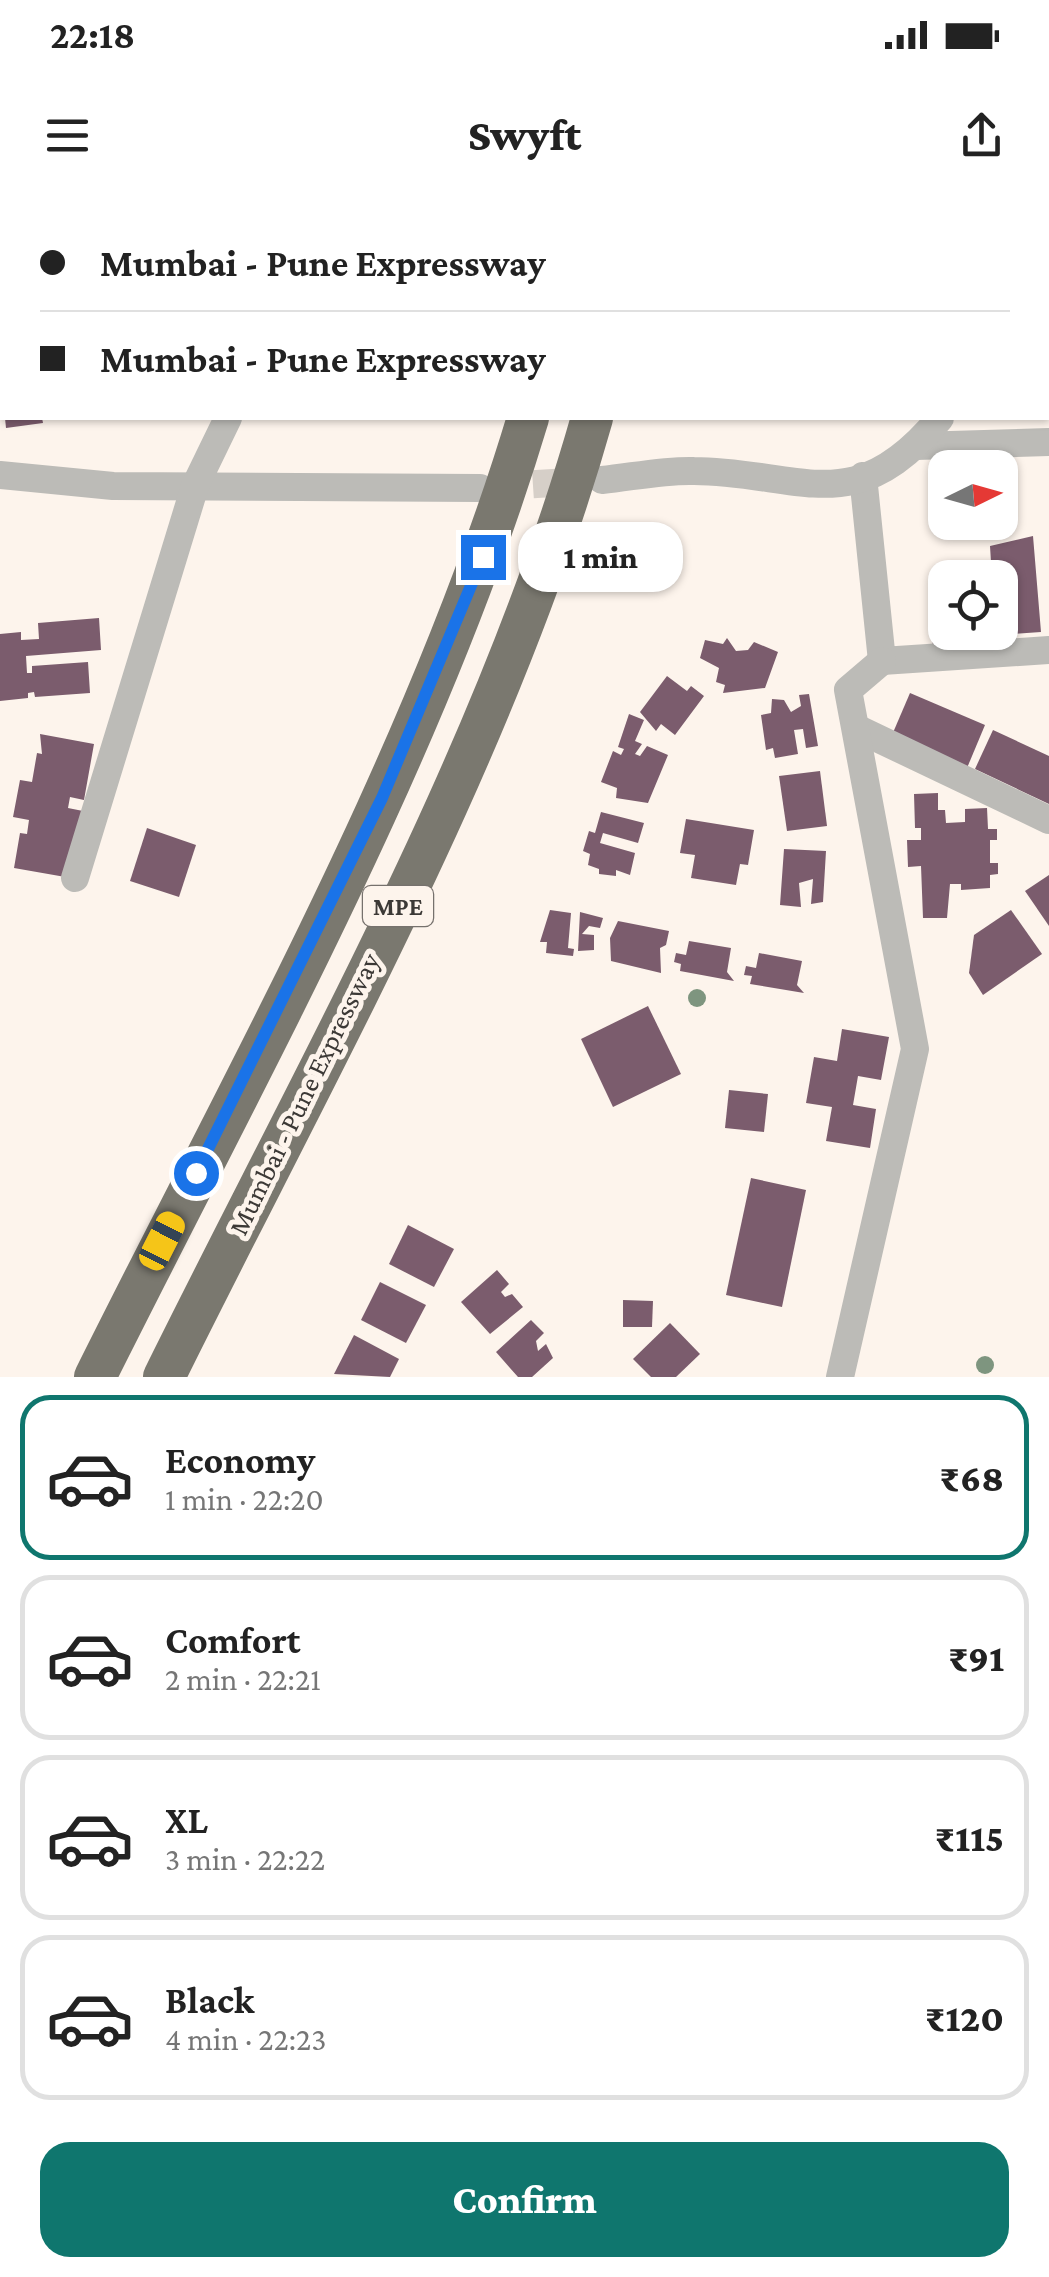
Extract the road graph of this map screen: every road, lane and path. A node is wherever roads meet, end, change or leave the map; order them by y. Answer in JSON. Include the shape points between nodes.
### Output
{"nodes":[{"id":1,"x":227,"y":420,"type":"edge"},
{"id":2,"x":527,"y":420,"type":"edge"},
{"id":3,"x":591,"y":420,"type":"edge"},
{"id":4,"x":938,"y":420,"type":"edge"},
{"id":5,"x":1049,"y":442,"type":"edge"},
{"id":6,"x":916,"y":446,"type":"junction"},
{"id":7,"x":0,"y":475,"type":"edge"},
{"id":8,"x":863,"y":476,"type":"junction"},
{"id":9,"x":602,"y":480,"type":"tunnel mouth"},
{"id":10,"x":195,"y":486,"type":"junction"},
{"id":11,"x":480,"y":488,"type":"tunnel mouth"},
{"id":12,"x":1049,"y":650,"type":"edge"},
{"id":13,"x":882,"y":661,"type":"junction"},
{"id":14,"x":856,"y":728,"type":"junction"},
{"id":15,"x":1049,"y":820,"type":"edge"},
{"id":16,"x":75,"y":878,"type":"dead end"},
{"id":17,"x":95,"y":1377,"type":"edge"},
{"id":18,"x":164,"y":1377,"type":"edge"},
{"id":19,"x":840,"y":1377,"type":"edge"}],
"edges":[{"from":1,"to":10,"type":"street"},
{"from":2,"to":17,"type":"highway","number":"MPE","via":[[472,591],[382,798]]},
{"from":3,"to":18,"type":"highway","name":"Mumbai - Pune Expressway","number":"MPE","via":[[529,613],[438,824]]},
{"from":4,"to":6,"type":"street"},
{"from":5,"to":6,"type":"street"},
{"from":6,"to":8,"type":"street"},
{"from":7,"to":10,"type":"street"},
{"from":8,"to":9,"type":"street","via":[[845,486],[695,471]]},
{"from":8,"to":13,"type":"street"},
{"from":10,"to":11,"type":"street"},
{"from":10,"to":16,"type":"street"},
{"from":12,"to":13,"type":"street"},
{"from":13,"to":14,"type":"street","via":[[848,690]]},
{"from":14,"to":15,"type":"street"},
{"from":14,"to":19,"type":"street","via":[[915,1049]]}]}
